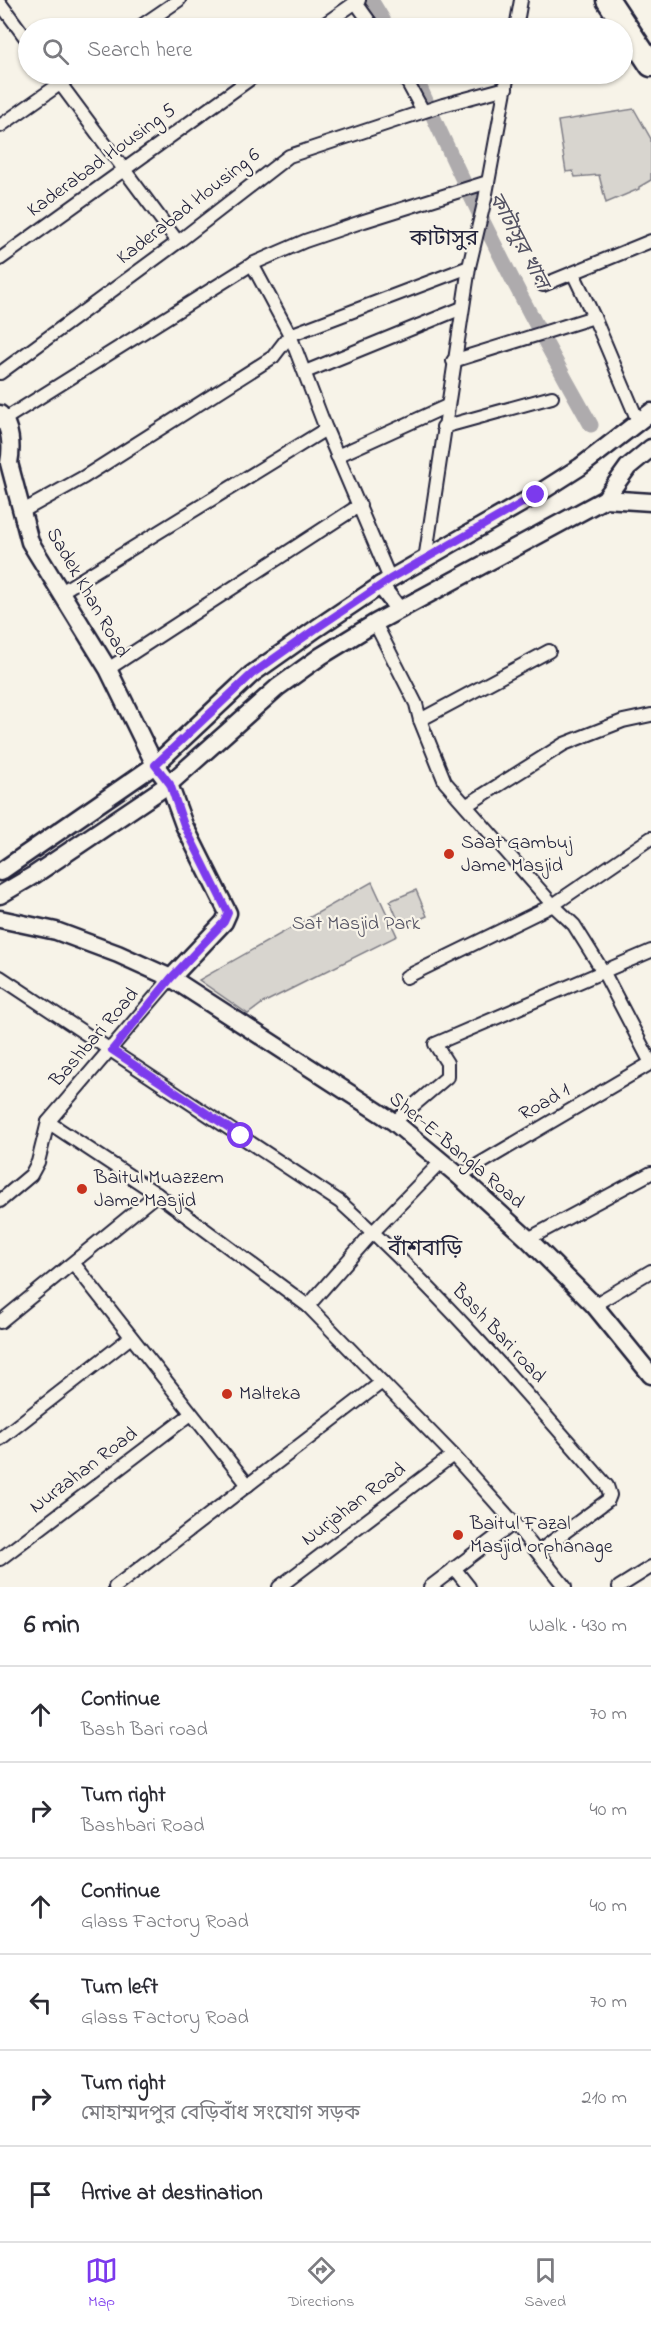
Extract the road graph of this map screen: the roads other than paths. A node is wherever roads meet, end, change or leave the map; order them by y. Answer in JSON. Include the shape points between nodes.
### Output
{"nodes":[{"id":1,"x":179,"y":0,"type":"edge"},
{"id":2,"x":521,"y":0,"type":"edge"},
{"id":3,"x":608,"y":0,"type":"edge"},
{"id":4,"x":1,"y":1,"type":"edge"},
{"id":5,"x":357,"y":1,"type":"edge"},
{"id":6,"x":153,"y":18,"type":"edge"},
{"id":7,"x":333,"y":18,"type":"edge"},
{"id":8,"x":368,"y":18,"type":"edge"},
{"id":9,"x":518,"y":18,"type":"edge"},
{"id":10,"x":620,"y":18,"type":"edge"},
{"id":11,"x":18,"y":26,"type":"edge"},
{"id":12,"x":633,"y":38,"type":"edge"},
{"id":13,"x":651,"y":65,"type":"edge"},
{"id":14,"x":50,"y":84,"type":"edge"},
{"id":15,"x":60,"y":84,"type":"edge"},
{"id":16,"x":242,"y":84,"type":"edge"},
{"id":17,"x":408,"y":84,"type":"edge"},
{"id":18,"x":507,"y":84,"type":"edge"},
{"id":19,"x":506,"y":88,"type":"junction"},
{"id":20,"x":423,"y":111,"type":"junction"},
{"id":21,"x":0,"y":126,"type":"edge"},
{"id":22,"x":123,"y":169,"type":"junction"},
{"id":23,"x":482,"y":184,"type":"junction"},
{"id":24,"x":178,"y":242,"type":"junction"},
{"id":25,"x":650,"y":245,"type":"edge"},
{"id":26,"x":0,"y":259,"type":"edge"},
{"id":27,"x":252,"y":264,"type":"junction"},
{"id":28,"x":469,"y":267,"type":"junction"},
{"id":29,"x":573,"y":273,"type":"junction"},
{"id":30,"x":543,"y":285,"type":"dead end"},
{"id":31,"x":462,"y":308,"type":"junction"},
{"id":32,"x":594,"y":317,"type":"junction"},
{"id":33,"x":290,"y":335,"type":"junction"},
{"id":34,"x":453,"y":361,"type":"junction"},
{"id":35,"x":304,"y":372,"type":"junction"},
{"id":36,"x":0,"y":373,"type":"edge"},
{"id":37,"x":552,"y":397,"type":"dead end"},
{"id":38,"x":447,"y":406,"type":"junction"},
{"id":39,"x":2,"y":417,"type":"edge"},
{"id":40,"x":645,"y":417,"type":"edge"},
{"id":41,"x":444,"y":427,"type":"junction"},
{"id":42,"x":326,"y":429,"type":"junction"},
{"id":43,"x":651,"y":448,"type":"edge"},
{"id":44,"x":337,"y":456,"type":"junction"},
{"id":45,"x":605,"y":499,"type":"junction"},
{"id":46,"x":651,"y":502,"type":"edge"},
{"id":47,"x":360,"y":505,"type":"junction"},
{"id":48,"x":21,"y":512,"type":"junction"},
{"id":49,"x":425,"y":560,"type":"junction"},
{"id":50,"x":385,"y":582,"type":"junction"},
{"id":51,"x":61,"y":592,"type":"junction"},
{"id":52,"x":399,"y":610,"type":"junction"},
{"id":53,"x":375,"y":623,"type":"junction"},
{"id":54,"x":549,"y":651,"type":"dead end"},
{"id":55,"x":108,"y":669,"type":"junction"},
{"id":56,"x":651,"y":715,"type":"edge"},
{"id":57,"x":420,"y":720,"type":"junction"},
{"id":58,"x":155,"y":765,"type":"junction"},
{"id":59,"x":170,"y":784,"type":"junction"},
{"id":60,"x":467,"y":805,"type":"junction"},
{"id":61,"x":651,"y":838,"type":"edge"},
{"id":62,"x":0,"y":872,"type":"edge"},
{"id":63,"x":0,"y":896,"type":"edge"},
{"id":64,"x":553,"y":905,"type":"junction"},
{"id":65,"x":0,"y":919,"type":"edge"},
{"id":66,"x":651,"y":951,"type":"edge"},
{"id":67,"x":604,"y":973,"type":"junction"},
{"id":68,"x":0,"y":977,"type":"edge"},
{"id":69,"x":406,"y":977,"type":"dead end"},
{"id":70,"x":171,"y":978,"type":"junction"},
{"id":71,"x":112,"y":1050,"type":"junction"},
{"id":72,"x":651,"y":1063,"type":"edge"},
{"id":73,"x":48,"y":1122,"type":"junction"},
{"id":74,"x":394,"y":1122,"type":"junction"},
{"id":75,"x":441,"y":1162,"type":"junction"},
{"id":76,"x":651,"y":1173,"type":"edge"},
{"id":77,"x":459,"y":1176,"type":"junction"},
{"id":78,"x":157,"y":1194,"type":"junction"},
{"id":79,"x":0,"y":1201,"type":"edge"},
{"id":80,"x":373,"y":1232,"type":"junction"},
{"id":81,"x":528,"y":1239,"type":"junction"},
{"id":82,"x":74,"y":1264,"type":"junction"},
{"id":83,"x":651,"y":1271,"type":"edge"},
{"id":84,"x":594,"y":1305,"type":"junction"},
{"id":85,"x":308,"y":1306,"type":"junction"},
{"id":86,"x":0,"y":1322,"type":"edge"},
{"id":87,"x":131,"y":1337,"type":"junction"},
{"id":88,"x":650,"y":1372,"type":"edge"},
{"id":89,"x":382,"y":1382,"type":"junction"},
{"id":90,"x":191,"y":1414,"type":"junction"},
{"id":91,"x":0,"y":1439,"type":"edge"},
{"id":92,"x":453,"y":1455,"type":"junction"},
{"id":93,"x":248,"y":1485,"type":"junction"},
{"id":94,"x":514,"y":1523,"type":"junction"},
{"id":95,"x":538,"y":1552,"type":"junction"},
{"id":96,"x":0,"y":1559,"type":"edge"},
{"id":97,"x":651,"y":1567,"type":"edge"},
{"id":98,"x":454,"y":1568,"type":"junction"},
{"id":99,"x":115,"y":1587,"type":"edge"},
{"id":100,"x":279,"y":1587,"type":"edge"},
{"id":101,"x":430,"y":1587,"type":"edge"},
{"id":102,"x":469,"y":1587,"type":"edge"},
{"id":103,"x":565,"y":1587,"type":"edge"},
{"id":104,"x":619,"y":1587,"type":"edge"}],
"edges":[{"from":1,"to":6,"type":"street"},
{"from":2,"to":9,"type":"street"},
{"from":3,"to":10,"type":"highway"},
{"from":4,"to":11,"type":"street"},
{"from":5,"to":7,"type":"street"},
{"from":5,"to":8,"type":"street"},
{"from":12,"to":13,"type":"highway"},
{"from":14,"to":21,"type":"street"},
{"from":15,"to":22,"type":"street"},
{"from":16,"to":22,"type":"street","name":"Kaderabad Housing 5"},
{"from":17,"to":20,"type":"street"},
{"from":18,"to":19,"type":"street"},
{"from":19,"to":20,"type":"street","name":"Kaderabad Housing 6"},
{"from":19,"to":23,"type":"street"},
{"from":20,"to":24,"type":"street","name":"Kaderabad Housing 6","via":[[289,156]]},
{"from":22,"to":24,"type":"street"},
{"from":22,"to":26,"type":"street","name":"Kaderabad Housing 5"},
{"from":23,"to":27,"type":"street","via":[[325,235]]},
{"from":23,"to":28,"type":"street","via":[[485,198]]},
{"from":24,"to":36,"type":"street","name":"Kaderabad Housing 6"},
{"from":25,"to":29,"type":"street"},
{"from":27,"to":33,"type":"street"},
{"from":27,"to":39,"type":"street"},
{"from":28,"to":31,"type":"street"},
{"from":28,"to":33,"type":"street"},
{"from":29,"to":30,"type":"street"},
{"from":29,"to":32,"type":"street"},
{"from":31,"to":34,"type":"street"},
{"from":31,"to":35,"type":"street"},
{"from":32,"to":34,"type":"street"},
{"from":32,"to":40,"type":"street"},
{"from":33,"to":35,"type":"street"},
{"from":33,"to":48,"type":"street","via":[[273,357],[84,477]]},
{"from":34,"to":38,"type":"street"},
{"from":35,"to":42,"type":"street"},
{"from":37,"to":41,"type":"street"},
{"from":38,"to":41,"type":"street"},
{"from":38,"to":44,"type":"street"},
{"from":39,"to":48,"type":"main road","name":"Sadek Khan Road","via":[[12,450],[9,463]]},
{"from":40,"to":49,"type":"main road","via":[[571,473]]},
{"from":41,"to":49,"type":"street"},
{"from":42,"to":44,"type":"street"},
{"from":42,"to":51,"type":"street"},
{"from":43,"to":45,"type":"main road","via":[[628,468]]},
{"from":44,"to":47,"type":"street"},
{"from":45,"to":46,"type":"main road"},
{"from":45,"to":52,"type":"main road"},
{"from":47,"to":50,"type":"street"},
{"from":47,"to":55,"type":"street"},
{"from":48,"to":51,"type":"main road","name":"Sadek Khan Road","via":[[30,542]]},
{"from":49,"to":50,"type":"main road"},
{"from":50,"to":52,"type":"main road"},
{"from":50,"to":58,"type":"main road","via":[[252,674]]},
{"from":51,"to":55,"type":"main road","name":"Sadek Khan Road"},
{"from":52,"to":53,"type":"main road"},
{"from":53,"to":57,"type":"street","via":[[416,704]]},
{"from":53,"to":59,"type":"main road","via":[[278,687]]},
{"from":54,"to":57,"type":"street"},
{"from":55,"to":58,"type":"main road","name":"Sadek Khan Road"},
{"from":56,"to":60,"type":"street","via":[[623,721],[564,744]]},
{"from":57,"to":60,"type":"street","via":[[445,782]]},
{"from":58,"to":59,"type":"main road","name":"Sadek Khan Road"},
{"from":58,"to":62,"type":"main road"},
{"from":59,"to":63,"type":"main road"},
{"from":59,"to":70,"type":"main road","name":"Sadek Khan Road","via":[[184,825],[228,913]]},
{"from":60,"to":64,"type":"street"},
{"from":61,"to":64,"type":"street"},
{"from":64,"to":67,"type":"street","via":[[574,925]]},
{"from":64,"to":69,"type":"street"},
{"from":65,"to":70,"type":"main road","name":"Sher-E-Bangla Road","via":[[56,931]]},
{"from":66,"to":67,"type":"street"},
{"from":67,"to":72,"type":"street"},
{"from":67,"to":74,"type":"street","via":[[435,1044],[447,1063],[447,1077]]},
{"from":68,"to":71,"type":"street","name":"Bash Bari road"},
{"from":70,"to":71,"type":"street","name":"Bashbari Road"},
{"from":70,"to":74,"type":"main road","name":"Sher-E-Bangla Road"},
{"from":71,"to":73,"type":"street","name":"Bashbari Road"},
{"from":71,"to":80,"type":"street","name":"Bash Bari road","via":[[340,1202]]},
{"from":72,"to":77,"type":"street","name":"Road 1"},
{"from":73,"to":78,"type":"street"},
{"from":73,"to":79,"type":"street","via":[[31,1175]]},
{"from":74,"to":75,"type":"main road","name":"Sher-E-Bangla Road"},
{"from":75,"to":77,"type":"main road","name":"Sher-E-Bangla Road"},
{"from":75,"to":80,"type":"street"},
{"from":76,"to":81,"type":"street"},
{"from":77,"to":81,"type":"main road","name":"Sher-E-Bangla Road"},
{"from":78,"to":82,"type":"street"},
{"from":78,"to":85,"type":"street"},
{"from":80,"to":85,"type":"street"},
{"from":80,"to":95,"type":"street","name":"Bash Bari road","via":[[494,1356],[607,1486],[609,1500]]},
{"from":81,"to":84,"type":"main road","name":"Sher-E-Bangla Road"},
{"from":82,"to":86,"type":"street"},
{"from":82,"to":87,"type":"street"},
{"from":83,"to":84,"type":"street"},
{"from":84,"to":88,"type":"main road","name":"Sher-E-Bangla Road"},
{"from":85,"to":89,"type":"street"},
{"from":87,"to":90,"type":"street"},
{"from":87,"to":91,"type":"street"},
{"from":89,"to":92,"type":"street"},
{"from":89,"to":93,"type":"street"},
{"from":90,"to":93,"type":"street"},
{"from":90,"to":96,"type":"street","name":"Nurzahan Road"},
{"from":92,"to":94,"type":"street"},
{"from":92,"to":100,"type":"street","name":"Nurjahan Road"},
{"from":93,"to":99,"type":"street"},
{"from":94,"to":95,"type":"street"},
{"from":94,"to":98,"type":"street"},
{"from":95,"to":103,"type":"street"},
{"from":97,"to":104,"type":"street"},
{"from":98,"to":101,"type":"street"},
{"from":98,"to":102,"type":"street"}]}
